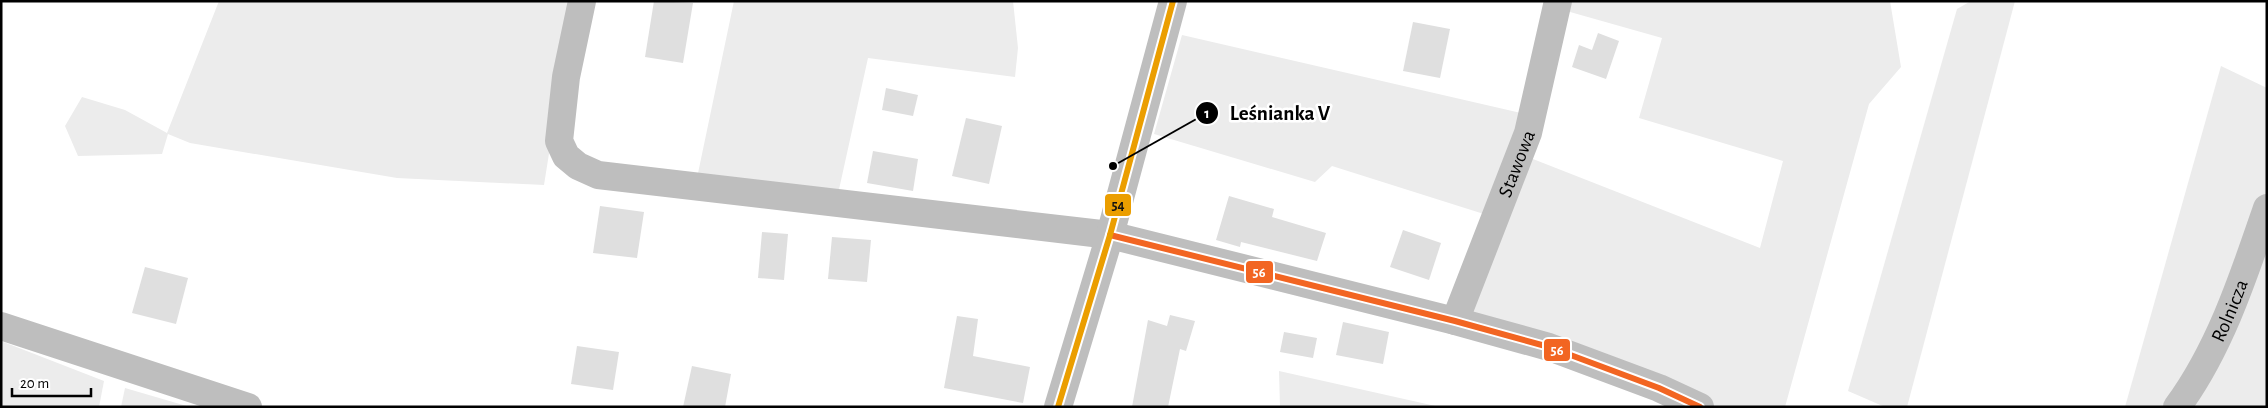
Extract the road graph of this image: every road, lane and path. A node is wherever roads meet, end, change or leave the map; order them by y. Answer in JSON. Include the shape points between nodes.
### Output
{"nodes":[{"id":1,"x":582,"y":1,"type":"edge"},
{"id":2,"x":1173,"y":1,"type":"edge"},
{"id":3,"x":1558,"y":1,"type":"edge"},
{"id":4,"x":2267,"y":208,"type":"edge"},
{"id":5,"x":1110,"y":236,"type":"junction"},
{"id":6,"x":1456,"y":321,"type":"junction"},
{"id":7,"x":1,"y":326,"type":"edge"},
{"id":8,"x":248,"y":407,"type":"edge"},
{"id":9,"x":1058,"y":407,"type":"edge"},
{"id":10,"x":1700,"y":407,"type":"edge"},
{"id":11,"x":2177,"y":407,"type":"edge"}],
"edges":[{"from":1,"to":5,"type":"street","via":[[566,77],[559,141],[566,156],[598,175]]},
{"from":2,"to":5,"type":"street"},
{"from":3,"to":6,"type":"street","name":"Stawowa","via":[[1528,133]]},
{"from":4,"to":11,"type":"street","name":"Rolnicza","via":[[2222,325]]},
{"from":5,"to":6,"type":"street"},
{"from":5,"to":9,"type":"street"},
{"from":6,"to":10,"type":"street","via":[[1549,347]]},
{"from":7,"to":8,"type":"street"}]}
